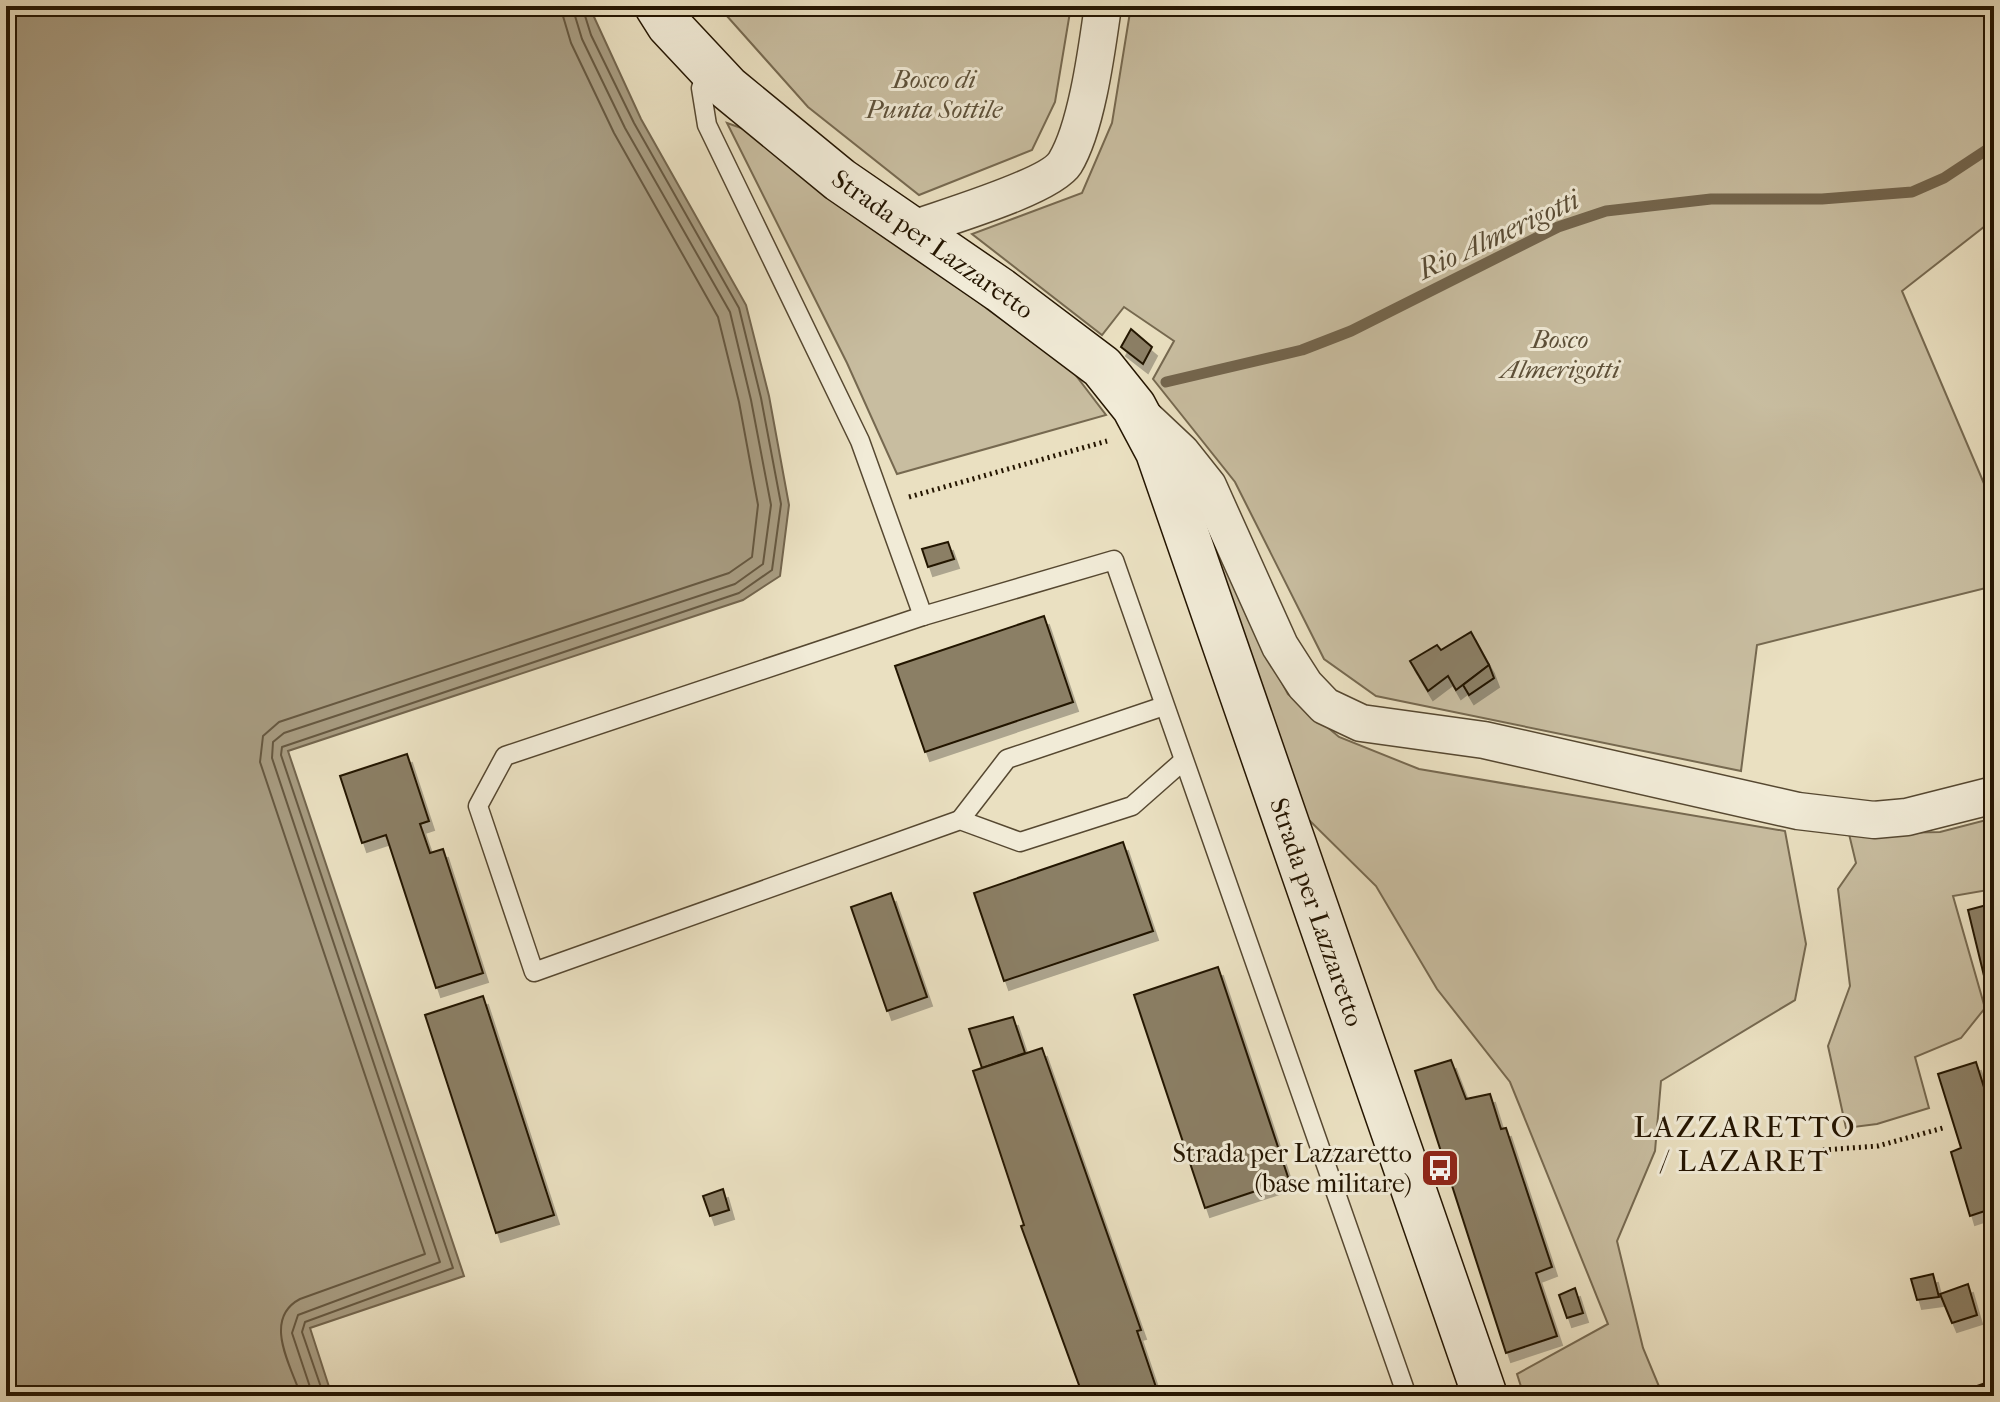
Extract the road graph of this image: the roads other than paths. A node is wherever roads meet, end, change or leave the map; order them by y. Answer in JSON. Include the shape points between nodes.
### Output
{"nodes":[{"id":1,"x":657,"y":6,"type":"edge"},
{"id":2,"x":1103,"y":6,"type":"edge"},
{"id":3,"x":708,"y":67,"type":"junction"},
{"id":4,"x":913,"y":229,"type":"junction"},
{"id":5,"x":1140,"y":418,"type":"junction"},
{"id":6,"x":923,"y":616,"type":"junction"},
{"id":7,"x":1164,"y":706,"type":"junction"},
{"id":8,"x":1183,"y":761,"type":"junction"},
{"id":9,"x":1994,"y":795,"type":"edge"},
{"id":10,"x":960,"y":820,"type":"junction"},
{"id":11,"x":1407,"y":1396,"type":"edge"},
{"id":12,"x":1485,"y":1396,"type":"edge"}],
"edges":[{"from":1,"to":3,"type":"main road","name":"Strada per Lazzaretto"},
{"from":2,"to":4,"type":"street","via":[[1081,116],[1064,165],[1027,188]]},
{"from":3,"to":4,"type":"main road","name":"Strada per Lazzaretto","via":[[840,180]]},
{"from":3,"to":6,"type":"lane","via":[[701,88],[707,125],[860,441]]},
{"from":4,"to":5,"type":"main road","name":"Strada per Lazzaretto","via":[[1102,367]]},
{"from":5,"to":9,"type":"street","via":[[1181,452],[1208,486],[1280,646],[1305,685],[1325,706],[1361,723],[1484,740],[1798,811],[1874,820]]},
{"from":5,"to":12,"type":"main road","name":"Strada per Lazzaretto","via":[[1158,452]]},
{"from":6,"to":7,"type":"lane","via":[[1114,560]]},
{"from":6,"to":10,"type":"lane","via":[[505,756],[478,806],[534,972]]},
{"from":7,"to":8,"type":"lane"},
{"from":7,"to":10,"type":"lane","via":[[1007,759]]},
{"from":8,"to":10,"type":"lane","via":[[1132,806],[1020,842]]},
{"from":8,"to":11,"type":"lane"}]}
